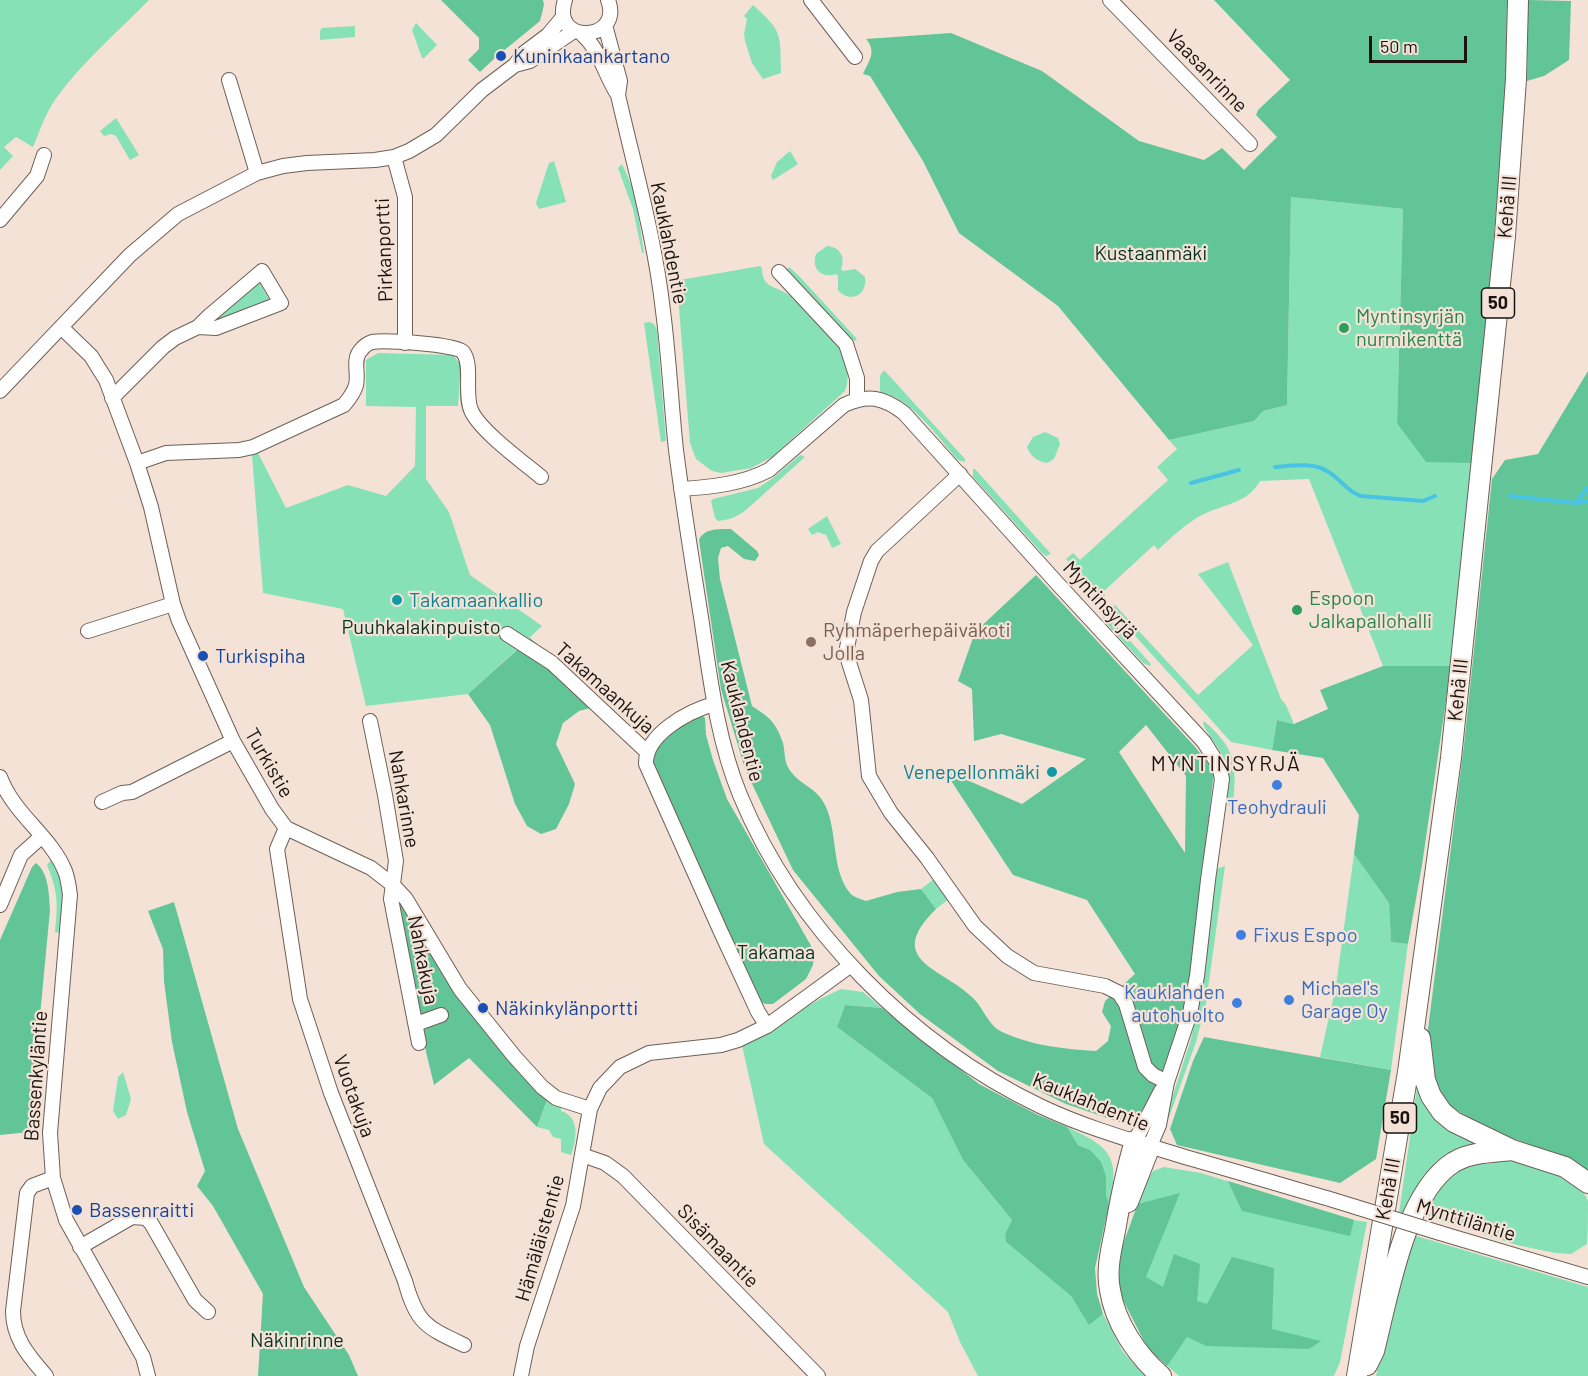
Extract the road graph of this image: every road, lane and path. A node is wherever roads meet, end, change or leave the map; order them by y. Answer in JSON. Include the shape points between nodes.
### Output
{"nodes":[{"id":1,"x":565,"y":0,"type":"edge"},
{"id":2,"x":811,"y":0,"type":"edge"},
{"id":3,"x":1110,"y":0,"type":"edge"},
{"id":4,"x":1518,"y":0,"type":"edge"},
{"id":5,"x":609,"y":1,"type":"edge"},
{"id":6,"x":563,"y":17,"type":"junction"},
{"id":7,"x":605,"y":25,"type":"junction"},
{"id":8,"x":578,"y":33,"type":"junction"},
{"id":9,"x":855,"y":57,"type":"dead end"},
{"id":10,"x":515,"y":65,"type":"junction"},
{"id":11,"x":229,"y":80,"type":"dead end"},
{"id":12,"x":618,"y":95,"type":"junction"},
{"id":13,"x":1250,"y":144,"type":"dead end"},
{"id":14,"x":44,"y":155,"type":"dead end"},
{"id":15,"x":394,"y":158,"type":"junction"},
{"id":16,"x":257,"y":173,"type":"junction"},
{"id":17,"x":0,"y":220,"type":"edge"},
{"id":18,"x":779,"y":272,"type":"dead end"},
{"id":19,"x":61,"y":327,"type":"junction"},
{"id":20,"x":198,"y":327,"type":"junction"},
{"id":21,"x":405,"y":343,"type":"junction"},
{"id":22,"x":0,"y":391,"type":"edge"},
{"id":23,"x":112,"y":398,"type":"junction"},
{"id":24,"x":857,"y":399,"type":"junction"},
{"id":25,"x":137,"y":463,"type":"junction"},
{"id":26,"x":960,"y":474,"type":"junction"},
{"id":27,"x":541,"y":477,"type":"dead end"},
{"id":28,"x":681,"y":489,"type":"junction"},
{"id":29,"x":173,"y":604,"type":"junction"},
{"id":30,"x":88,"y":631,"type":"dead end"},
{"id":31,"x":507,"y":634,"type":"dead end"},
{"id":32,"x":714,"y":704,"type":"junction"},
{"id":33,"x":370,"y":721,"type":"dead end"},
{"id":34,"x":233,"y":741,"type":"junction"},
{"id":35,"x":647,"y":752,"type":"junction"},
{"id":36,"x":0,"y":777,"type":"edge"},
{"id":37,"x":102,"y":802,"type":"dead end"},
{"id":38,"x":286,"y":828,"type":"junction"},
{"id":39,"x":41,"y":837,"type":"junction"},
{"id":40,"x":393,"y":885,"type":"junction"},
{"id":41,"x":0,"y":905,"type":"edge"},
{"id":42,"x":851,"y":965,"type":"junction"},
{"id":43,"x":1416,"y":1011,"type":"junction"},
{"id":44,"x":441,"y":1015,"type":"dead end"},
{"id":45,"x":416,"y":1024,"type":"junction"},
{"id":46,"x":767,"y":1026,"type":"junction"},
{"id":47,"x":419,"y":1043,"type":"dead end"},
{"id":48,"x":1167,"y":1082,"type":"junction"},
{"id":49,"x":590,"y":1109,"type":"junction"},
{"id":50,"x":1143,"y":1144,"type":"junction"},
{"id":51,"x":1512,"y":1150,"type":"junction"},
{"id":52,"x":582,"y":1155,"type":"junction"},
{"id":53,"x":52,"y":1178,"type":"junction"},
{"id":54,"x":1588,"y":1183,"type":"edge"},
{"id":55,"x":1334,"y":1200,"type":"joint"},
{"id":56,"x":80,"y":1247,"type":"junction"},
{"id":57,"x":1588,"y":1277,"type":"edge"},
{"id":58,"x":208,"y":1312,"type":"dead end"},
{"id":59,"x":1363,"y":1340,"type":"junction"},
{"id":60,"x":464,"y":1345,"type":"dead end"},
{"id":61,"x":46,"y":1376,"type":"edge"},
{"id":62,"x":148,"y":1376,"type":"edge"},
{"id":63,"x":521,"y":1376,"type":"edge"},
{"id":64,"x":818,"y":1376,"type":"edge"},
{"id":65,"x":1161,"y":1376,"type":"edge"},
{"id":66,"x":1345,"y":1376,"type":"edge"},
{"id":67,"x":1357,"y":1376,"type":"edge"},
{"id":68,"x":1363,"y":1376,"type":"edge"}],
"edges":[{"from":1,"to":6,"type":"street"},
{"from":2,"to":9,"type":"street"},
{"from":3,"to":13,"type":"street","name":"Vaasanrinne"},
{"from":4,"to":43,"type":"highway","name":"Kehä III","number":"50","via":[[1507,203],[1474,545],[1451,758]]},
{"from":5,"to":7,"type":"street"},
{"from":6,"to":8,"type":"street","name":"Kauklahdentie"},
{"from":6,"to":10,"type":"street"},
{"from":7,"to":8,"type":"street","via":[[595,33]]},
{"from":7,"to":12,"type":"street","name":"Kauklahdentie","via":[[620,81]]},
{"from":8,"to":10,"type":"street"},
{"from":8,"to":12,"type":"street","name":"Kauklahdentie","via":[[592,42]]},
{"from":10,"to":15,"type":"street","via":[[482,90],[429,141]]},
{"from":11,"to":16,"type":"street"},
{"from":12,"to":28,"type":"street","name":"Kauklahdentie","via":[[657,267]]},
{"from":14,"to":17,"type":"street","via":[[37,176]]},
{"from":15,"to":16,"type":"street","via":[[308,163]]},
{"from":15,"to":21,"type":"street","name":"Pirkanportti","via":[[405,197]]},
{"from":16,"to":19,"type":"street","via":[[178,214],[130,255]]},
{"from":18,"to":24,"type":"street","via":[[846,344],[857,378]]},
{"from":19,"to":22,"type":"street"},
{"from":19,"to":23,"type":"street","name":"Turkistie","via":[[91,356]]},
{"from":20,"to":20,"type":"street","via":[[262,271],[281,303],[216,328]]},
{"from":20,"to":23,"type":"street","via":[[163,347]]},
{"from":21,"to":25,"type":"street","via":[[371,342],[362,348],[357,356],[356,385],[344,405],[280,436],[239,450],[165,453]]},
{"from":21,"to":27,"type":"street","via":[[462,350],[467,360],[471,411],[479,424]]},
{"from":23,"to":25,"type":"street","name":"Turkistie"},
{"from":24,"to":26,"type":"street","name":"Myntinsyrjä","via":[[876,399],[894,405]]},
{"from":24,"to":28,"type":"street","via":[[844,405],[769,470],[734,483]]},
{"from":25,"to":29,"type":"street","name":"Turkistie"},
{"from":26,"to":48,"type":"street","name":"Myntinsyrjä","via":[[1204,742],[1219,766],[1222,779],[1197,976],[1190,1013]]},
{"from":26,"to":48,"type":"street","via":[[877,551],[854,612],[846,653],[861,700],[869,776],[891,813],[975,926],[1007,956],[1034,973],[1105,986],[1119,993],[1145,1067]]},
{"from":28,"to":32,"type":"street","name":"Kauklahdentie"},
{"from":29,"to":30,"type":"street"},
{"from":29,"to":34,"type":"street","name":"Turkistie"},
{"from":31,"to":35,"type":"street","name":"Takamaankuja","via":[[552,663]]},
{"from":32,"to":35,"type":"street","via":[[670,726]]},
{"from":32,"to":42,"type":"street","name":"Kauklahdentie","via":[[740,795],[771,859]]},
{"from":33,"to":40,"type":"street","name":"Nahkarinne","via":[[396,861]]},
{"from":34,"to":37,"type":"street","via":[[138,789]]},
{"from":34,"to":38,"type":"street","name":"Turkistie"},
{"from":35,"to":46,"type":"street","via":[[646,764]]},
{"from":36,"to":39,"type":"street","name":"Bassenkyläntie","via":[[14,805]]},
{"from":38,"to":40,"type":"street","name":"Turkistie","via":[[371,868]]},
{"from":38,"to":60,"type":"street","name":"Vuotakuja","via":[[278,849],[300,999],[331,1093],[412,1307],[438,1333]]},
{"from":39,"to":41,"type":"street","via":[[21,855]]},
{"from":39,"to":53,"type":"street","name":"Bassenkyläntie","via":[[62,865],[70,895],[50,1133]]},
{"from":40,"to":45,"type":"street","name":"Nahkakuja","via":[[391,899]]},
{"from":40,"to":49,"type":"street","name":"Turkistie","via":[[406,899],[472,1006],[514,1056],[556,1098]]},
{"from":42,"to":46,"type":"street"},
{"from":42,"to":50,"type":"street","name":"Kauklahdentie","via":[[885,1000],[971,1067],[1041,1107]]},
{"from":43,"to":51,"type":"highway","via":[[1425,1080],[1442,1112],[1454,1122]]},
{"from":43,"to":59,"type":"highway","name":"Kehä III","number":"50"},
{"from":44,"to":45,"type":"street"},
{"from":45,"to":47,"type":"street","name":"Nahkakuja"},
{"from":46,"to":49,"type":"street","via":[[721,1045],[665,1050],[634,1059],[600,1088]]},
{"from":48,"to":50,"type":"street","name":"Myntinsyrjä","via":[[1159,1125]]},
{"from":49,"to":52,"type":"street","name":"Hämäläistentie"},
{"from":50,"to":55,"type":"street","name":"Kauklahdentie"},
{"from":50,"to":65,"type":"highway","via":[[1113,1241],[1108,1275],[1113,1302],[1127,1335]]},
{"from":51,"to":54,"type":"highway","via":[[1565,1167]]},
{"from":51,"to":68,"type":"highway","via":[[1455,1161],[1427,1190],[1400,1248],[1374,1351]]},
{"from":52,"to":63,"type":"street","name":"Hämäläistentie","via":[[573,1206]]},
{"from":52,"to":64,"type":"street","name":"Sisämaantie","via":[[605,1163],[623,1176]]},
{"from":53,"to":56,"type":"street","name":"Bassenkyläntie"},
{"from":53,"to":61,"type":"street","via":[[32,1186],[27,1193],[13,1311],[20,1341]]},
{"from":55,"to":57,"type":"street","name":"Mynttiläntie","bridge":true},
{"from":56,"to":58,"type":"street","via":[[132,1217],[146,1218],[195,1300]]},
{"from":56,"to":62,"type":"street","name":"Bassenkyläntie","via":[[143,1357]]},
{"from":59,"to":66,"type":"highway"},
{"from":59,"to":67,"type":"highway","name":"Kehä III","number":"50"}]}
